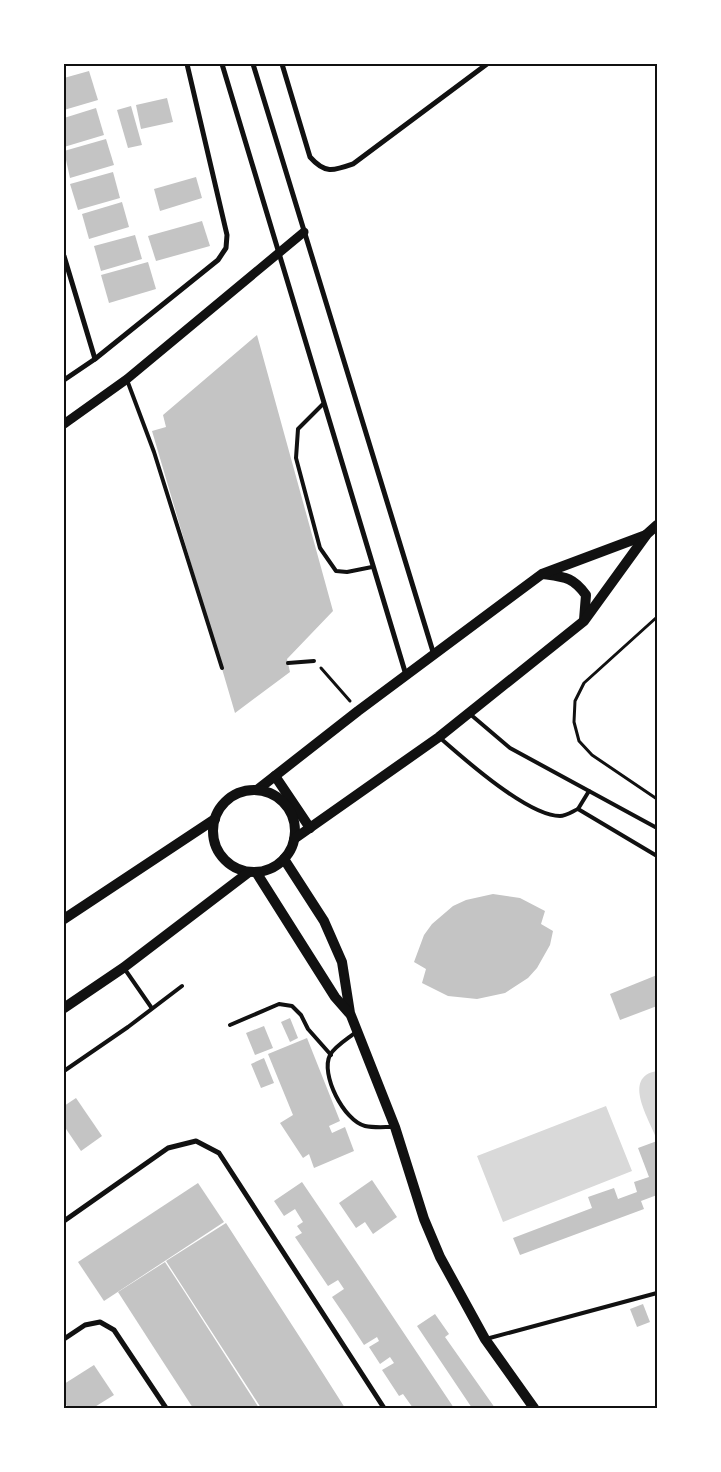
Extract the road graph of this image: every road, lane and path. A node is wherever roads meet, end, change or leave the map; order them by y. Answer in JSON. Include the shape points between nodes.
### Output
{"nodes":[{"id":1,"x":187,"y":64,"type":"edge"},
{"id":2,"x":222,"y":64,"type":"edge"},
{"id":3,"x":253,"y":64,"type":"edge"},
{"id":4,"x":282,"y":64,"type":"edge"},
{"id":5,"x":487,"y":64,"type":"edge"},
{"id":6,"x":304,"y":232,"type":"junction"},
{"id":7,"x":278,"y":252,"type":"junction"},
{"id":8,"x":64,"y":256,"type":"edge"},
{"id":9,"x":95,"y":359,"type":"junction"},
{"id":10,"x":127,"y":379,"type":"junction"},
{"id":11,"x":64,"y":380,"type":"edge"},
{"id":12,"x":324,"y":404,"type":"junction"},
{"id":13,"x":64,"y":424,"type":"edge"},
{"id":14,"x":657,"y":526,"type":"edge"},
{"id":15,"x":647,"y":534,"type":"junction"},
{"id":16,"x":372,"y":567,"type":"junction"},
{"id":17,"x":542,"y":574,"type":"junction"},
{"id":18,"x":657,"y":617,"type":"edge"},
{"id":19,"x":584,"y":621,"type":"junction"},
{"id":20,"x":434,"y":655,"type":"junction"},
{"id":21,"x":314,"y":661,"type":"joint"},
{"id":22,"x":288,"y":663,"type":"dead end"},
{"id":23,"x":222,"y":668,"type":"dead end"},
{"id":24,"x":406,"y":675,"type":"junction"},
{"id":25,"x":358,"y":711,"type":"junction"},
{"id":26,"x":468,"y":712,"type":"junction"},
{"id":27,"x":439,"y":737,"type":"junction"},
{"id":28,"x":275,"y":776,"type":"junction"},
{"id":29,"x":257,"y":790,"type":"junction"},
{"id":30,"x":589,"y":791,"type":"junction"},
{"id":31,"x":657,"y":799,"type":"edge"},
{"id":32,"x":578,"y":809,"type":"junction"},
{"id":33,"x":215,"y":819,"type":"junction"},
{"id":34,"x":310,"y":828,"type":"junction"},
{"id":35,"x":657,"y":828,"type":"edge"},
{"id":36,"x":294,"y":839,"type":"junction"},
{"id":37,"x":657,"y":856,"type":"edge"},
{"id":38,"x":284,"y":859,"type":"junction"},
{"id":39,"x":252,"y":872,"type":"junction"},
{"id":40,"x":64,"y":919,"type":"edge"},
{"id":41,"x":124,"y":968,"type":"junction"},
{"id":42,"x":182,"y":986,"type":"dead end"},
{"id":43,"x":64,"y":1008,"type":"edge"},
{"id":44,"x":151,"y":1008,"type":"junction"},
{"id":45,"x":350,"y":1013,"type":"junction"},
{"id":46,"x":230,"y":1024,"type":"dead end"},
{"id":47,"x":357,"y":1031,"type":"junction"},
{"id":48,"x":330,"y":1055,"type":"junction"},
{"id":49,"x":64,"y":1071,"type":"edge"},
{"id":50,"x":395,"y":1127,"type":"junction"},
{"id":51,"x":64,"y":1220,"type":"edge"},
{"id":52,"x":657,"y":1293,"type":"edge"},
{"id":53,"x":64,"y":1339,"type":"edge"},
{"id":54,"x":485,"y":1339,"type":"junction"},
{"id":55,"x":166,"y":1408,"type":"edge"},
{"id":56,"x":384,"y":1408,"type":"edge"},
{"id":57,"x":534,"y":1408,"type":"edge"}],
"edges":[{"from":1,"to":9,"type":"street","via":[[227,235],[226,248],[218,260]]},
{"from":2,"to":7,"type":"street"},
{"from":3,"to":6,"type":"street"},
{"from":4,"to":5,"type":"street","via":[[310,157],[319,167],[334,170],[353,164]]},
{"from":6,"to":7,"type":"street"},
{"from":6,"to":20,"type":"street"},
{"from":7,"to":10,"type":"street"},
{"from":7,"to":12,"type":"street"},
{"from":8,"to":9,"type":"street"},
{"from":9,"to":11,"type":"street"},
{"from":10,"to":13,"type":"street"},
{"from":10,"to":23,"type":"lane","via":[[154,452]]},
{"from":12,"to":16,"type":"street"},
{"from":12,"to":16,"type":"lane","via":[[298,429],[296,458],[320,548],[336,571]]},
{"from":14,"to":15,"type":"main road"},
{"from":15,"to":17,"type":"main road"},
{"from":15,"to":19,"type":"main road"},
{"from":16,"to":24,"type":"street"},
{"from":17,"to":19,"type":"main road","via":[[577,582],[586,596]]},
{"from":17,"to":20,"type":"main road"},
{"from":18,"to":31,"type":"path","via":[[584,683],[575,701],[574,722],[579,741],[592,755]]},
{"from":19,"to":26,"type":"main road"},
{"from":20,"to":24,"type":"main road"},
{"from":21,"to":22,"type":"lane"},
{"from":21,"to":25,"type":"path"},
{"from":24,"to":25,"type":"main road"},
{"from":25,"to":28,"type":"main road"},
{"from":26,"to":27,"type":"main road"},
{"from":26,"to":30,"type":"lane","via":[[510,748]]},
{"from":27,"to":32,"type":"lane","via":[[484,777],[545,814],[562,816]]},
{"from":27,"to":34,"type":"main road"},
{"from":28,"to":29,"type":"main road"},
{"from":28,"to":34,"type":"main road"},
{"from":29,"to":33,"type":"main road","via":[[236,795],[220,809]]},
{"from":29,"to":36,"type":"main road","via":[[282,801],[295,826]]},
{"from":30,"to":32,"type":"lane"},
{"from":30,"to":35,"type":"lane"},
{"from":32,"to":37,"type":"lane"},
{"from":33,"to":39,"type":"main road","via":[[215,842],[220,853],[228,862]]},
{"from":33,"to":40,"type":"main road"},
{"from":34,"to":36,"type":"main road"},
{"from":36,"to":38,"type":"main road"},
{"from":38,"to":39,"type":"main road","via":[[266,870]]},
{"from":38,"to":45,"type":"main road","via":[[324,921],[342,962]]},
{"from":39,"to":41,"type":"main road"},
{"from":39,"to":45,"type":"main road"},
{"from":41,"to":43,"type":"main road"},
{"from":41,"to":44,"type":"lane"},
{"from":42,"to":44,"type":"lane"},
{"from":44,"to":49,"type":"lane"},
{"from":45,"to":47,"type":"main road"},
{"from":46,"to":48,"type":"lane","via":[[279,1004],[292,1006]]},
{"from":47,"to":48,"type":"lane"},
{"from":47,"to":50,"type":"main road"},
{"from":48,"to":50,"type":"lane","via":[[327,1069],[339,1102],[351,1117],[364,1126]]},
{"from":50,"to":54,"type":"main road","via":[[424,1219],[440,1257]]},
{"from":51,"to":56,"type":"street","via":[[168,1148],[196,1140],[219,1153]]},
{"from":52,"to":54,"type":"lane"},
{"from":53,"to":55,"type":"street","via":[[86,1325],[100,1322],[114,1330]]},
{"from":54,"to":57,"type":"main road"}]}
